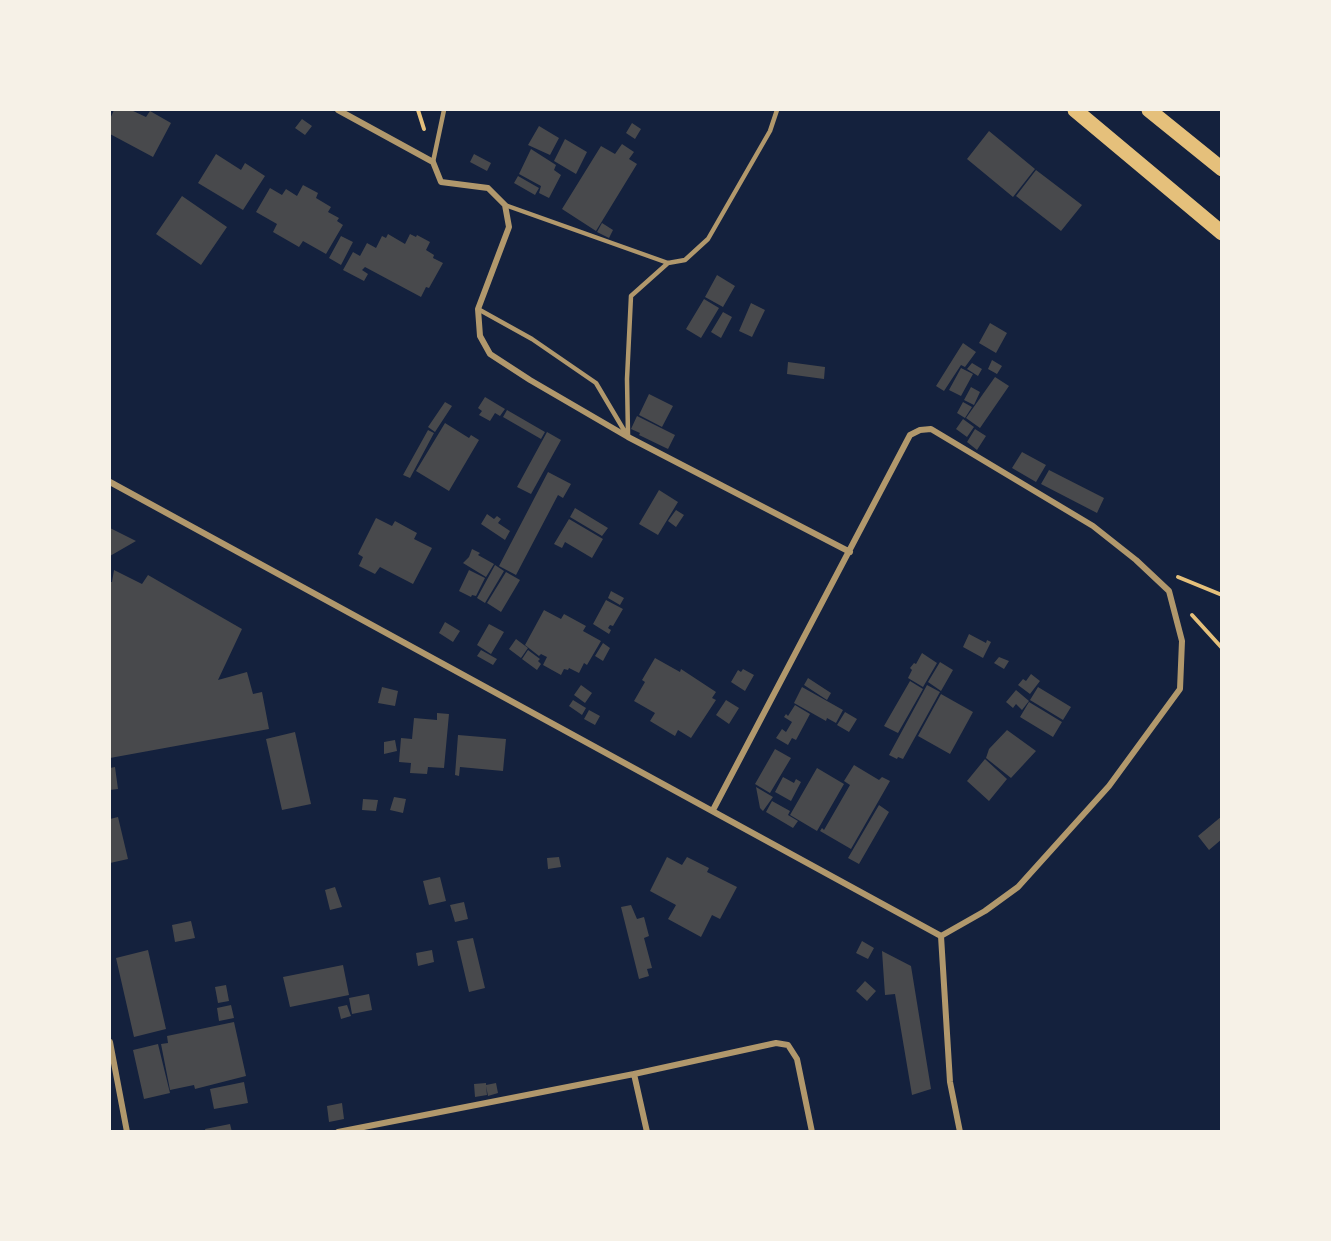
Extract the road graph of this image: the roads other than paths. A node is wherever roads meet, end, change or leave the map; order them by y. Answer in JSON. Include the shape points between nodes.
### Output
{"nodes":[{"id":1,"x":338,"y":110,"type":"edge"},
{"id":2,"x":444,"y":110,"type":"edge"},
{"id":3,"x":777,"y":110,"type":"edge"},
{"id":4,"x":1075,"y":110,"type":"edge"},
{"id":5,"x":1149,"y":110,"type":"edge"},
{"id":6,"x":433,"y":162,"type":"junction"},
{"id":7,"x":1221,"y":169,"type":"edge"},
{"id":8,"x":505,"y":205,"type":"junction"},
{"id":9,"x":1221,"y":233,"type":"edge"},
{"id":10,"x":668,"y":263,"type":"junction"},
{"id":11,"x":478,"y":309,"type":"junction"},
{"id":12,"x":628,"y":437,"type":"junction"},
{"id":13,"x":110,"y":482,"type":"edge"},
{"id":14,"x":850,"y":552,"type":"junction"},
{"id":15,"x":713,"y":810,"type":"junction"},
{"id":16,"x":941,"y":936,"type":"junction"},
{"id":17,"x":110,"y":1042,"type":"edge"},
{"id":18,"x":634,"y":1074,"type":"junction"},
{"id":19,"x":127,"y":1131,"type":"edge"},
{"id":20,"x":338,"y":1131,"type":"edge"},
{"id":21,"x":647,"y":1131,"type":"edge"},
{"id":22,"x":812,"y":1131,"type":"edge"},
{"id":23,"x":960,"y":1131,"type":"edge"}],
"edges":[{"from":1,"to":6,"type":"street"},
{"from":2,"to":6,"type":"lane"},
{"from":3,"to":10,"type":"lane","via":[[770,131],[708,239],[685,260]]},
{"from":4,"to":9,"type":"main road"},
{"from":5,"to":7,"type":"main road"},
{"from":6,"to":8,"type":"street","via":[[441,182],[488,188]]},
{"from":8,"to":10,"type":"lane"},
{"from":8,"to":11,"type":"street","via":[[509,227]]},
{"from":10,"to":12,"type":"lane","via":[[631,296]]},
{"from":11,"to":12,"type":"lane","via":[[532,339],[596,383]]},
{"from":11,"to":12,"type":"street","via":[[480,336],[490,354]]},
{"from":12,"to":14,"type":"street"},
{"from":13,"to":15,"type":"street"},
{"from":14,"to":15,"type":"street"},
{"from":14,"to":16,"type":"street","via":[[910,435],[931,429],[1093,526],[1136,560],[1169,591],[1182,641],[1180,690],[1109,786],[1018,887]]},
{"from":15,"to":16,"type":"street"},
{"from":16,"to":23,"type":"street","via":[[950,1082]]},
{"from":17,"to":19,"type":"street"},
{"from":18,"to":20,"type":"street"},
{"from":18,"to":21,"type":"street"},
{"from":18,"to":22,"type":"street","via":[[776,1043],[788,1045],[798,1059]]}]}
